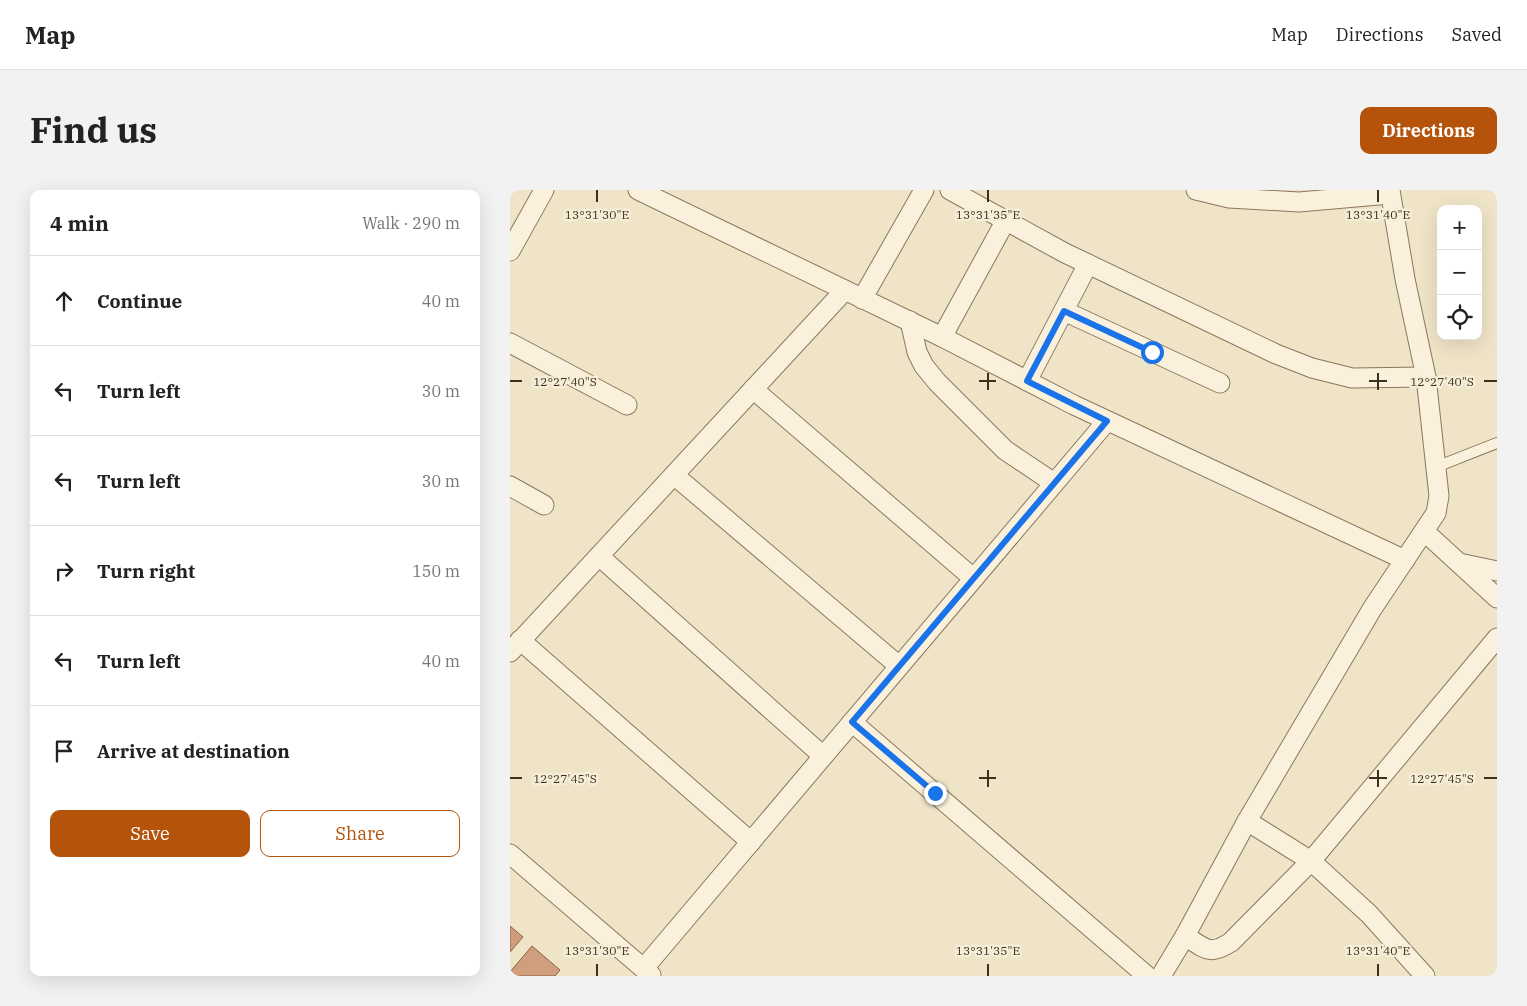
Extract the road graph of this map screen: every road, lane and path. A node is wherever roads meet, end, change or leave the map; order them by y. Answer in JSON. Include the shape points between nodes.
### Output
{"nodes":[{"id":1,"x":544,"y":190,"type":"edge"},
{"id":2,"x":638,"y":190,"type":"edge"},
{"id":3,"x":924,"y":190,"type":"edge"},
{"id":4,"x":950,"y":190,"type":"edge"},
{"id":5,"x":1196,"y":190,"type":"edge"},
{"id":6,"x":1390,"y":192,"type":"edge"},
{"id":7,"x":1230,"y":194,"type":"edge"},
{"id":8,"x":1006,"y":220,"type":"junction"},
{"id":9,"x":510,"y":251,"type":"edge"},
{"id":10,"x":1088,"y":264,"type":"junction"},
{"id":11,"x":845,"y":290,"type":"junction"},
{"id":12,"x":862,"y":298,"type":"junction"},
{"id":13,"x":1064,"y":311,"type":"junction"},
{"id":14,"x":910,"y":321,"type":"junction"},
{"id":15,"x":942,"y":337,"type":"junction"},
{"id":16,"x":510,"y":343,"type":"edge"},
{"id":17,"x":1426,"y":376,"type":"junction"},
{"id":18,"x":1027,"y":381,"type":"junction"},
{"id":19,"x":1220,"y":383,"type":"dead end"},
{"id":20,"x":753,"y":389,"type":"junction"},
{"id":21,"x":627,"y":405,"type":"dead end"},
{"id":22,"x":1107,"y":421,"type":"junction"},
{"id":23,"x":1497,"y":443,"type":"edge"},
{"id":24,"x":1436,"y":467,"type":"junction"},
{"id":25,"x":674,"y":475,"type":"junction"},
{"id":26,"x":1054,"y":483,"type":"junction"},
{"id":27,"x":510,"y":486,"type":"edge"},
{"id":28,"x":544,"y":505,"type":"dead end"},
{"id":29,"x":1425,"y":532,"type":"junction"},
{"id":30,"x":598,"y":556,"type":"junction"},
{"id":31,"x":1405,"y":560,"type":"junction"},
{"id":32,"x":1457,"y":563,"type":"junction"},
{"id":33,"x":1497,"y":571,"type":"edge"},
{"id":34,"x":973,"y":578,"type":"junction"},
{"id":35,"x":1497,"y":598,"type":"edge"},
{"id":36,"x":1497,"y":638,"type":"edge"},
{"id":37,"x":515,"y":646,"type":"edge"},
{"id":38,"x":899,"y":666,"type":"junction"},
{"id":39,"x":852,"y":722,"type":"junction"},
{"id":40,"x":823,"y":756,"type":"junction"},
{"id":41,"x":1247,"y":821,"type":"junction"},
{"id":42,"x":751,"y":842,"type":"junction"},
{"id":43,"x":510,"y":854,"type":"edge"},
{"id":44,"x":1311,"y":860,"type":"junction"},
{"id":45,"x":1185,"y":936,"type":"junction"},
{"id":46,"x":648,"y":972,"type":"edge"},
{"id":47,"x":1147,"y":976,"type":"edge"},
{"id":48,"x":1161,"y":976,"type":"edge"},
{"id":49,"x":1425,"y":976,"type":"edge"}],
"edges":[{"from":1,"to":9,"type":"street"},
{"from":2,"to":11,"type":"street"},
{"from":3,"to":12,"type":"street"},
{"from":4,"to":8,"type":"street"},
{"from":5,"to":7,"type":"street"},
{"from":6,"to":7,"type":"street","via":[[1299,202]]},
{"from":6,"to":17,"type":"street"},
{"from":8,"to":10,"type":"street"},
{"from":8,"to":15,"type":"street"},
{"from":10,"to":13,"type":"street"},
{"from":10,"to":17,"type":"street","via":[[1209,323],[1312,368],[1352,378]]},
{"from":11,"to":12,"type":"street"},
{"from":11,"to":20,"type":"street"},
{"from":12,"to":14,"type":"street"},
{"from":13,"to":18,"type":"street"},
{"from":13,"to":19,"type":"street"},
{"from":14,"to":15,"type":"street"},
{"from":14,"to":26,"type":"street","via":[[917,352],[936,382],[1005,450]]},
{"from":15,"to":18,"type":"street"},
{"from":16,"to":21,"type":"street"},
{"from":17,"to":24,"type":"street"},
{"from":18,"to":22,"type":"street"},
{"from":20,"to":25,"type":"street"},
{"from":20,"to":34,"type":"street"},
{"from":22,"to":26,"type":"street"},
{"from":22,"to":31,"type":"street"},
{"from":23,"to":24,"type":"lane"},
{"from":24,"to":29,"type":"street","via":[[1439,496],[1436,513]]},
{"from":25,"to":30,"type":"street"},
{"from":25,"to":38,"type":"street"},
{"from":26,"to":34,"type":"street"},
{"from":27,"to":28,"type":"street"},
{"from":29,"to":31,"type":"street"},
{"from":29,"to":32,"type":"street"},
{"from":30,"to":37,"type":"street"},
{"from":30,"to":40,"type":"street"},
{"from":31,"to":41,"type":"street","via":[[1372,609]]},
{"from":32,"to":33,"type":"street"},
{"from":32,"to":35,"type":"street"},
{"from":34,"to":38,"type":"street"},
{"from":36,"to":44,"type":"street"},
{"from":37,"to":42,"type":"street"},
{"from":38,"to":39,"type":"street"},
{"from":39,"to":40,"type":"street"},
{"from":39,"to":47,"type":"street"},
{"from":40,"to":42,"type":"street"},
{"from":41,"to":44,"type":"street"},
{"from":41,"to":45,"type":"street"},
{"from":42,"to":46,"type":"street"},
{"from":43,"to":46,"type":"street"},
{"from":44,"to":45,"type":"street","via":[[1232,942],[1219,950],[1208,950]]},
{"from":44,"to":49,"type":"street","via":[[1369,914]]},
{"from":45,"to":48,"type":"street"}]}
